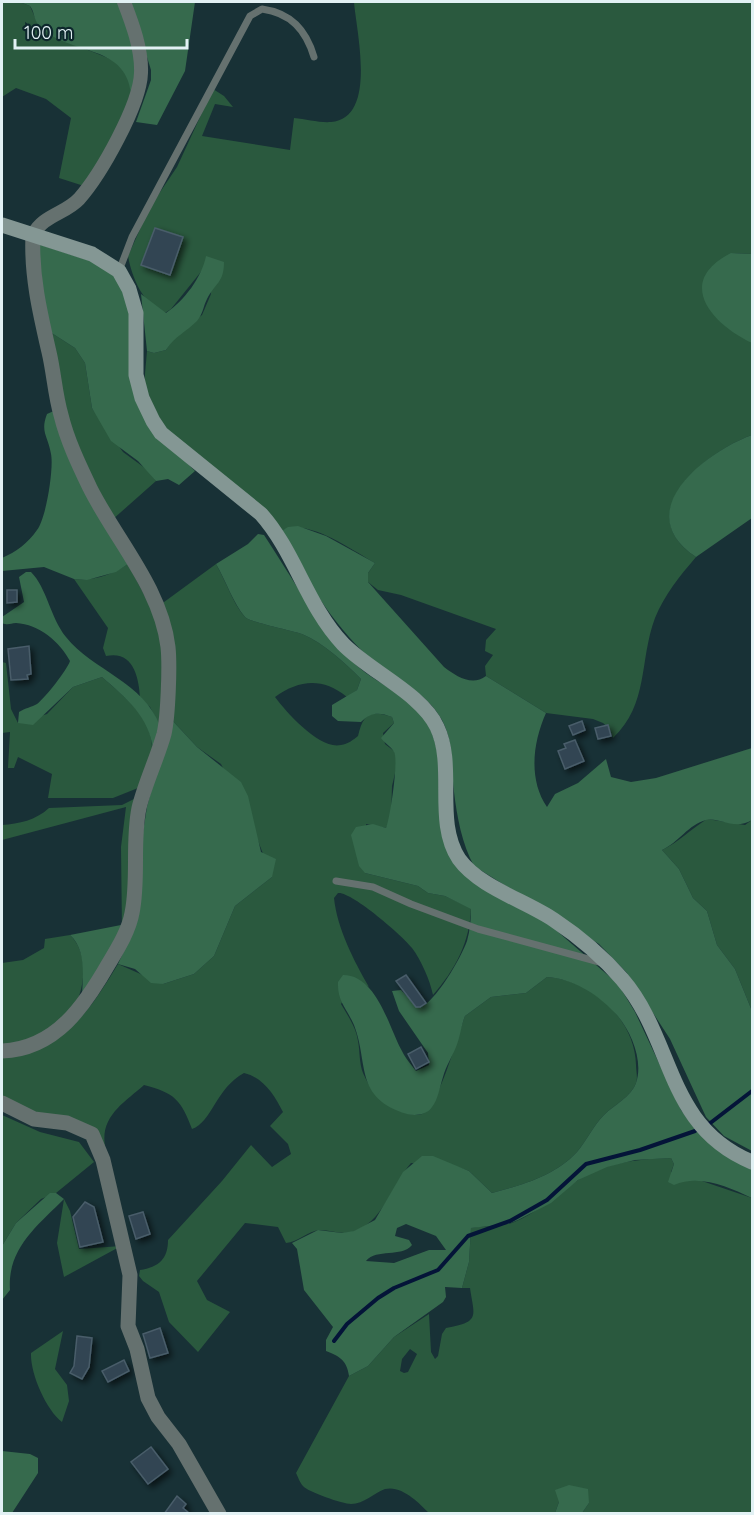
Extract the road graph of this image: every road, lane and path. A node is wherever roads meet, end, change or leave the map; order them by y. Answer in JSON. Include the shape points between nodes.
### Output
{"nodes":[{"id":1,"x":124,"y":2,"type":"edge"},
{"id":2,"x":314,"y":57,"type":"dead end"},
{"id":3,"x":2,"y":225,"type":"edge"},
{"id":4,"x":33,"y":235,"type":"junction"},
{"id":5,"x":119,"y":271,"type":"junction"},
{"id":6,"x":336,"y":881,"type":"dead end"},
{"id":7,"x":608,"y":965,"type":"junction"},
{"id":8,"x":2,"y":1051,"type":"edge"},
{"id":9,"x":2,"y":1103,"type":"edge"},
{"id":10,"x":753,"y":1162,"type":"edge"},
{"id":11,"x":219,"y":1514,"type":"edge"}],
"edges":[{"from":1,"to":4,"type":"street","via":[[141,63],[140,82],[129,115],[79,198],[47,218]]},
{"from":2,"to":5,"type":"lane","via":[[308,39],[286,16],[262,9],[250,16],[136,230]]},
{"from":3,"to":4,"type":"main road"},
{"from":4,"to":5,"type":"main road","via":[[92,254]]},
{"from":4,"to":8,"type":"street","via":[[34,286],[60,414],[91,489],[155,601],[168,659],[164,733],[141,797],[132,914],[120,945],[88,1000],[56,1033],[23,1048]]},
{"from":5,"to":7,"type":"main road","via":[[136,313],[138,387],[157,427],[261,514],[314,605],[342,643],[431,716],[443,743],[449,832],[461,861],[509,896],[554,919]]},
{"from":6,"to":7,"type":"lane","via":[[373,887],[478,929]]},
{"from":7,"to":10,"type":"main road","via":[[641,1009],[687,1107],[699,1124],[716,1140]]},
{"from":9,"to":11,"type":"street","via":[[34,1119],[67,1123],[92,1134],[103,1160],[130,1275],[128,1326],[148,1398]]}]}
